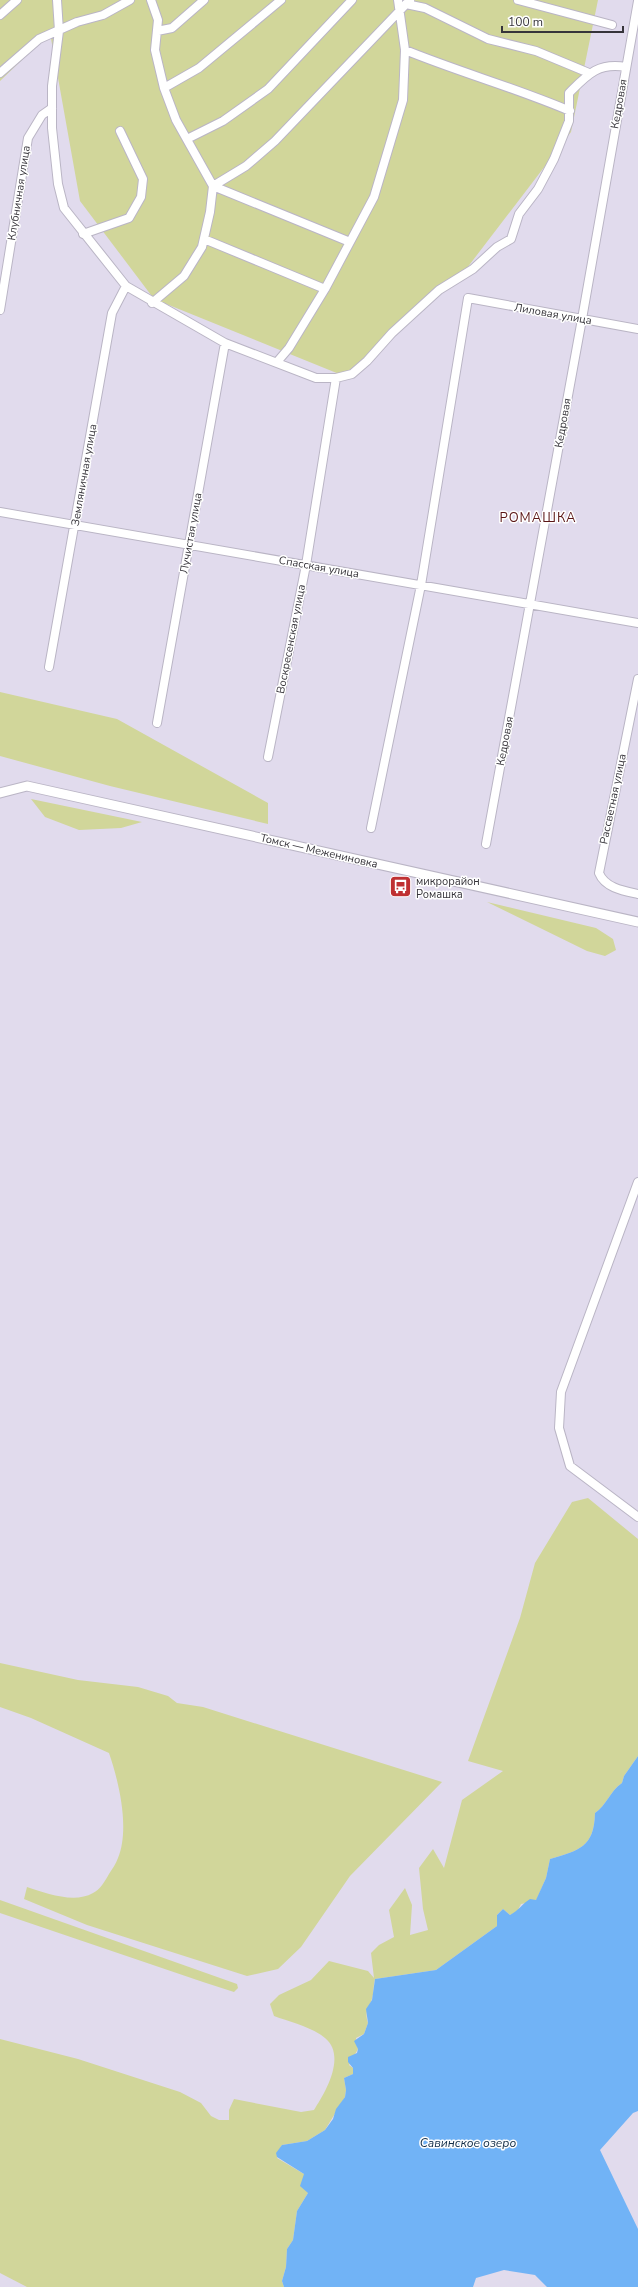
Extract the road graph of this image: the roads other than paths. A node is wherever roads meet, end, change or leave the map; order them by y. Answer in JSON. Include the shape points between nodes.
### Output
{"nodes":[{"id":1,"x":17,"y":0,"type":"edge"},
{"id":2,"x":57,"y":0,"type":"edge"},
{"id":3,"x":130,"y":0,"type":"edge"},
{"id":4,"x":151,"y":0,"type":"edge"},
{"id":5,"x":204,"y":0,"type":"edge"},
{"id":6,"x":281,"y":0,"type":"edge"},
{"id":7,"x":352,"y":0,"type":"edge"},
{"id":8,"x":398,"y":0,"type":"edge"},
{"id":9,"x":518,"y":0,"type":"edge"},
{"id":10,"x":638,"y":1,"type":"edge"},
{"id":11,"x":405,"y":4,"type":"edge"},
{"id":12,"x":0,"y":15,"type":"edge"},
{"id":13,"x":612,"y":24,"type":"dead end"},
{"id":14,"x":59,"y":31,"type":"junction"},
{"id":15,"x":156,"y":31,"type":"junction"},
{"id":16,"x":405,"y":50,"type":"junction"},
{"id":17,"x":626,"y":67,"type":"junction"},
{"id":18,"x":589,"y":73,"type":"junction"},
{"id":19,"x":0,"y":74,"type":"edge"},
{"id":20,"x":164,"y":88,"type":"junction"},
{"id":21,"x":52,"y":108,"type":"junction"},
{"id":22,"x":570,"y":111,"type":"junction"},
{"id":23,"x":120,"y":130,"type":"dead end"},
{"id":24,"x":186,"y":139,"type":"junction"},
{"id":25,"x":213,"y":186,"type":"junction"},
{"id":26,"x":83,"y":234,"type":"junction"},
{"id":27,"x":204,"y":239,"type":"junction"},
{"id":28,"x":350,"y":242,"type":"junction"},
{"id":29,"x":126,"y":286,"type":"junction"},
{"id":30,"x":325,"y":289,"type":"junction"},
{"id":31,"x":152,"y":303,"type":"junction"},
{"id":32,"x":0,"y":310,"type":"edge"},
{"id":33,"x":582,"y":319,"type":"junction"},
{"id":34,"x":638,"y":329,"type":"edge"},
{"id":35,"x":225,"y":343,"type":"junction"},
{"id":36,"x":277,"y":362,"type":"junction"},
{"id":37,"x":336,"y":378,"type":"junction"},
{"id":38,"x":0,"y":512,"type":"edge"},
{"id":39,"x":75,"y":525,"type":"junction"},
{"id":40,"x":189,"y":545,"type":"junction"},
{"id":41,"x":306,"y":565,"type":"junction"},
{"id":42,"x":421,"y":585,"type":"junction"},
{"id":43,"x":530,"y":604,"type":"junction"},
{"id":44,"x":638,"y":623,"type":"edge"},
{"id":45,"x":49,"y":668,"type":"dead end"},
{"id":46,"x":638,"y":679,"type":"edge"},
{"id":47,"x":157,"y":723,"type":"dead end"},
{"id":48,"x":268,"y":756,"type":"dead end"},
{"id":49,"x":0,"y":793,"type":"edge"},
{"id":50,"x":371,"y":828,"type":"dead end"},
{"id":51,"x":486,"y":844,"type":"dead end"},
{"id":52,"x":638,"y":894,"type":"edge"},
{"id":53,"x":638,"y":922,"type":"edge"},
{"id":54,"x":638,"y":1182,"type":"edge"},
{"id":55,"x":638,"y":1517,"type":"edge"}],
"edges":[{"from":1,"to":12,"type":"street"},
{"from":2,"to":14,"type":"street"},
{"from":3,"to":14,"type":"street","via":[[103,15],[77,22]]},
{"from":4,"to":15,"type":"street","via":[[158,20]]},
{"from":5,"to":15,"type":"street","via":[[172,28]]},
{"from":6,"to":20,"type":"street","via":[[199,68]]},
{"from":7,"to":24,"type":"street","via":[[268,89],[223,121]]},
{"from":8,"to":11,"type":"street"},
{"from":9,"to":13,"type":"street"},
{"from":10,"to":17,"type":"street","name":"Кедровая"},
{"from":11,"to":16,"type":"street"},
{"from":11,"to":18,"type":"street","via":[[425,8],[488,39],[536,51]]},
{"from":11,"to":25,"type":"street","via":[[275,141],[246,166]]},
{"from":14,"to":19,"type":"street","via":[[39,39]]},
{"from":14,"to":21,"type":"street"},
{"from":15,"to":20,"type":"street","via":[[155,50]]},
{"from":16,"to":22,"type":"street","via":[[454,70],[534,95]]},
{"from":16,"to":28,"type":"street","via":[[403,100],[374,197]]},
{"from":17,"to":18,"type":"street","via":[[611,64]]},
{"from":17,"to":33,"type":"street","name":"Кедровая"},
{"from":18,"to":22,"type":"street","via":[[569,94]]},
{"from":20,"to":24,"type":"street"},
{"from":21,"to":26,"type":"street","via":[[58,184],[64,208]]},
{"from":21,"to":32,"type":"street","name":"Клубничная улица","via":[[39,120],[28,138]]},
{"from":22,"to":37,"type":"street","via":[[569,121],[554,159],[538,189],[519,214],[510,239],[497,247],[473,270],[439,290],[352,374]]},
{"from":23,"to":26,"type":"street","via":[[143,180],[141,197],[129,218]]},
{"from":24,"to":25,"type":"street"},
{"from":25,"to":27,"type":"street"},
{"from":25,"to":28,"type":"street"},
{"from":26,"to":29,"type":"street"},
{"from":27,"to":30,"type":"street"},
{"from":27,"to":31,"type":"street","via":[[202,247],[184,276]]},
{"from":28,"to":30,"type":"street"},
{"from":29,"to":31,"type":"street"},
{"from":29,"to":39,"type":"street","name":"Земляничная улица","via":[[112,313]]},
{"from":30,"to":36,"type":"street","via":[[289,348]]},
{"from":31,"to":35,"type":"street"},
{"from":33,"to":34,"type":"street","name":"Лиловая улица"},
{"from":33,"to":42,"type":"street","name":"Лиловая улица","via":[[468,298]]},
{"from":33,"to":43,"type":"street","name":"Кедровая"},
{"from":35,"to":36,"type":"street"},
{"from":35,"to":40,"type":"street","name":"Лучистая улица"},
{"from":36,"to":37,"type":"street","via":[[316,378]]},
{"from":37,"to":41,"type":"street","name":"Воскресенская улица"},
{"from":38,"to":39,"type":"street","name":"Спасская улица"},
{"from":39,"to":40,"type":"street","name":"Спасская улица"},
{"from":39,"to":45,"type":"street","name":"Земляничная улица"},
{"from":40,"to":41,"type":"street","name":"Спасская улица"},
{"from":40,"to":47,"type":"street","name":"Лучистая улица"},
{"from":41,"to":42,"type":"street","name":"Спасская улица"},
{"from":41,"to":48,"type":"street","name":"Воскресенская улица"},
{"from":42,"to":43,"type":"street","name":"Спасская улица"},
{"from":42,"to":50,"type":"street"},
{"from":43,"to":44,"type":"street","name":"Спасская улица"},
{"from":43,"to":51,"type":"street","name":"Кедровая"},
{"from":46,"to":52,"type":"street","name":"Рассветная улица","via":[[599,873],[601,880],[609,885]]},
{"from":49,"to":53,"type":"street","name":"Томск — Межениновка","via":[[27,786]]},
{"from":54,"to":55,"type":"street","via":[[561,1392],[558,1428],[570,1466]]}]}
